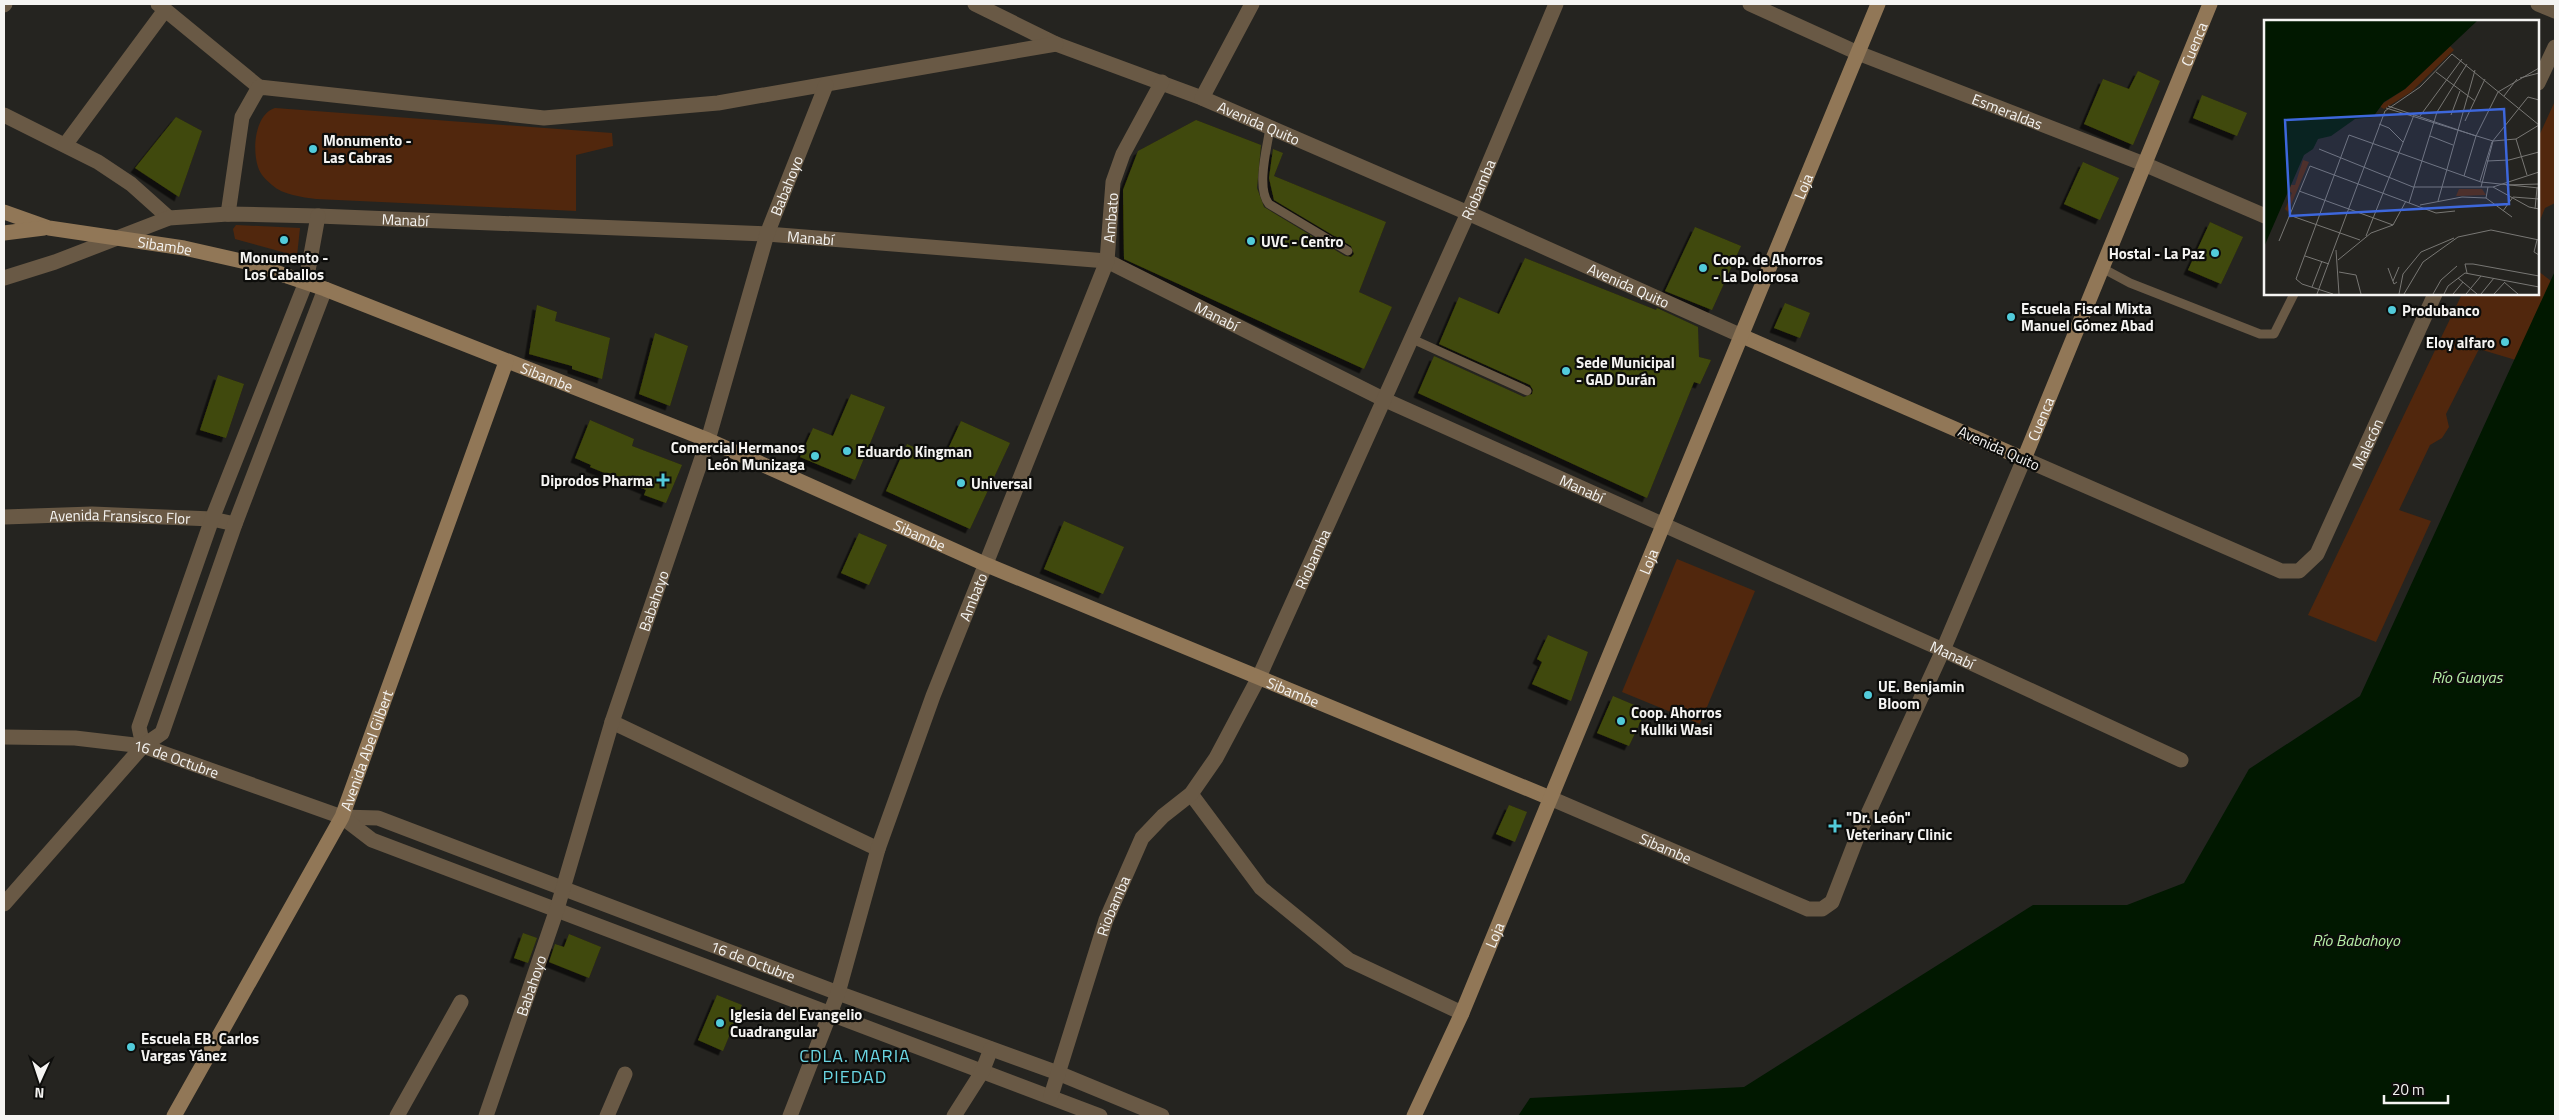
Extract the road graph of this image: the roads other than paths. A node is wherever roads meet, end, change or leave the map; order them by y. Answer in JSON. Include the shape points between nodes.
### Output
{"nodes":[{"id":1,"x":975,"y":4,"type":"edge"},
{"id":2,"x":1252,"y":4,"type":"edge"},
{"id":3,"x":1556,"y":4,"type":"edge"},
{"id":4,"x":1750,"y":4,"type":"edge"},
{"id":5,"x":1878,"y":4,"type":"edge"},
{"id":6,"x":2210,"y":4,"type":"edge"},
{"id":7,"x":2538,"y":4,"type":"edge"},
{"id":8,"x":162,"y":7,"type":"edge"},
{"id":9,"x":2555,"y":11,"type":"edge"},
{"id":10,"x":1056,"y":44,"type":"junction"},
{"id":11,"x":2555,"y":47,"type":"edge"},
{"id":12,"x":1858,"y":53,"type":"junction"},
{"id":13,"x":2539,"y":81,"type":"edge"},
{"id":14,"x":1162,"y":82,"type":"junction"},
{"id":15,"x":826,"y":85,"type":"junction"},
{"id":16,"x":259,"y":87,"type":"junction"},
{"id":17,"x":1202,"y":98,"type":"junction"},
{"id":18,"x":4,"y":115,"type":"edge"},
{"id":19,"x":1270,"y":128,"type":"junction"},
{"id":20,"x":65,"y":145,"type":"junction"},
{"id":21,"x":2144,"y":164,"type":"junction"},
{"id":22,"x":4,"y":212,"type":"edge"},
{"id":23,"x":1468,"y":213,"type":"junction"},
{"id":24,"x":228,"y":214,"type":"junction"},
{"id":25,"x":318,"y":216,"type":"junction"},
{"id":26,"x":2264,"y":216,"type":"edge"},
{"id":27,"x":169,"y":218,"type":"junction"},
{"id":28,"x":49,"y":228,"type":"junction"},
{"id":29,"x":4,"y":233,"type":"edge"},
{"id":30,"x":768,"y":234,"type":"junction"},
{"id":31,"x":122,"y":238,"type":"junction"},
{"id":32,"x":1348,"y":250,"type":"dead end"},
{"id":33,"x":1107,"y":261,"type":"junction"},
{"id":34,"x":2102,"y":268,"type":"junction"},
{"id":35,"x":4,"y":278,"type":"edge"},
{"id":36,"x":306,"y":282,"type":"junction"},
{"id":37,"x":325,"y":289,"type":"junction"},
{"id":38,"x":2294,"y":295,"type":"edge"},
{"id":39,"x":2435,"y":295,"type":"edge"},
{"id":40,"x":1742,"y":336,"type":"junction"},
{"id":41,"x":1410,"y":338,"type":"junction"},
{"id":42,"x":506,"y":362,"type":"junction"},
{"id":43,"x":1527,"y":391,"type":"dead end"},
{"id":44,"x":1383,"y":399,"type":"junction"},
{"id":45,"x":708,"y":440,"type":"junction"},
{"id":46,"x":2024,"y":459,"type":"junction"},
{"id":47,"x":4,"y":518,"type":"edge"},
{"id":48,"x":212,"y":519,"type":"junction"},
{"id":49,"x":235,"y":524,"type":"junction"},
{"id":50,"x":1664,"y":526,"type":"junction"},
{"id":51,"x":987,"y":564,"type":"junction"},
{"id":52,"x":2281,"y":571,"type":"joint"},
{"id":53,"x":1943,"y":650,"type":"junction"},
{"id":54,"x":1259,"y":677,"type":"junction"},
{"id":55,"x":612,"y":722,"type":"junction"},
{"id":56,"x":4,"y":737,"type":"edge"},
{"id":57,"x":143,"y":746,"type":"junction"},
{"id":58,"x":2181,"y":760,"type":"dead end"},
{"id":59,"x":1191,"y":794,"type":"junction"},
{"id":60,"x":1550,"y":798,"type":"junction"},
{"id":61,"x":342,"y":817,"type":"junction"},
{"id":62,"x":878,"y":849,"type":"junction"},
{"id":63,"x":562,"y":888,"type":"junction"},
{"id":64,"x":4,"y":904,"type":"edge"},
{"id":65,"x":556,"y":909,"type":"junction"},
{"id":66,"x":1822,"y":909,"type":"joint"},
{"id":67,"x":838,"y":993,"type":"junction"},
{"id":68,"x":461,"y":1002,"type":"dead end"},
{"id":69,"x":1462,"y":1013,"type":"junction"},
{"id":70,"x":831,"y":1014,"type":"junction"},
{"id":71,"x":991,"y":1049,"type":"junction"},
{"id":72,"x":982,"y":1072,"type":"junction"},
{"id":73,"x":1058,"y":1073,"type":"junction"},
{"id":74,"x":626,"y":1074,"type":"dead end"},
{"id":75,"x":1051,"y":1096,"type":"junction"},
{"id":76,"x":174,"y":1116,"type":"edge"},
{"id":77,"x":397,"y":1116,"type":"edge"},
{"id":78,"x":486,"y":1116,"type":"edge"},
{"id":79,"x":607,"y":1116,"type":"edge"},
{"id":80,"x":790,"y":1116,"type":"edge"},
{"id":81,"x":954,"y":1116,"type":"edge"},
{"id":82,"x":1100,"y":1116,"type":"edge"},
{"id":83,"x":1162,"y":1116,"type":"edge"},
{"id":84,"x":1414,"y":1116,"type":"edge"}],
"edges":[{"from":1,"to":10,"type":"street","name":"Avenida Quito"},
{"from":2,"to":17,"type":"street"},
{"from":3,"to":23,"type":"street","name":"Riobamba"},
{"from":4,"to":12,"type":"street","name":"Esmeraldas"},
{"from":5,"to":12,"type":"street","name":"Loja"},
{"from":6,"to":21,"type":"street","name":"Cuenca"},
{"from":7,"to":9,"type":"street"},
{"from":8,"to":16,"type":"street"},
{"from":8,"to":20,"type":"street"},
{"from":10,"to":14,"type":"street","name":"Avenida Quito"},
{"from":10,"to":15,"type":"street"},
{"from":11,"to":13,"type":"street"},
{"from":12,"to":21,"type":"street","name":"Esmeraldas"},
{"from":12,"to":40,"type":"street","name":"Loja"},
{"from":14,"to":17,"type":"street","name":"Avenida Quito"},
{"from":14,"to":33,"type":"street","name":"Ambato","via":[[1123,154],[1113,182]]},
{"from":15,"to":16,"type":"street","via":[[718,103],[544,118]]},
{"from":15,"to":30,"type":"street","name":"Babahoyo"},
{"from":16,"to":24,"type":"street","via":[[242,117]]},
{"from":17,"to":19,"type":"street","name":"Avenida Quito"},
{"from":18,"to":20,"type":"street"},
{"from":19,"to":23,"type":"street","name":"Avenida Quito"},
{"from":19,"to":32,"type":"lane","via":[[1265,155],[1264,198]]},
{"from":20,"to":27,"type":"street","via":[[131,184]]},
{"from":21,"to":26,"type":"street","name":"Esmeraldas"},
{"from":21,"to":34,"type":"street","name":"Cuenca"},
{"from":22,"to":28,"type":"street"},
{"from":23,"to":40,"type":"street","name":"Avenida Quito"},
{"from":23,"to":41,"type":"street","name":"Riobamba"},
{"from":24,"to":25,"type":"street","name":"Manabí"},
{"from":24,"to":27,"type":"street","name":"Manabí"},
{"from":25,"to":30,"type":"street","name":"Manabí"},
{"from":25,"to":36,"type":"street"},
{"from":27,"to":31,"type":"street","name":"Manabí"},
{"from":28,"to":29,"type":"street"},
{"from":28,"to":31,"type":"street"},
{"from":30,"to":33,"type":"street","name":"Manabí"},
{"from":30,"to":45,"type":"street","name":"Babahoyo"},
{"from":31,"to":35,"type":"street","name":"Sibambe"},
{"from":31,"to":36,"type":"street","name":"Sibambe","via":[[246,262]]},
{"from":33,"to":44,"type":"street","name":"Manabí"},
{"from":33,"to":51,"type":"street","name":"Ambato"},
{"from":34,"to":38,"type":"lane","via":[[2130,283],[2260,334],[2274,334]]},
{"from":34,"to":46,"type":"street","name":"Cuenca"},
{"from":36,"to":37,"type":"street","name":"Sibambe"},
{"from":36,"to":48,"type":"street"},
{"from":37,"to":42,"type":"street","name":"Sibambe"},
{"from":37,"to":49,"type":"street"},
{"from":39,"to":52,"type":"street","name":"Malecón","via":[[2317,554],[2299,572]]},
{"from":40,"to":46,"type":"street","name":"Avenida Quito"},
{"from":40,"to":50,"type":"street","name":"Loja"},
{"from":41,"to":43,"type":"lane"},
{"from":41,"to":44,"type":"street","name":"Riobamba"},
{"from":42,"to":45,"type":"street","name":"Sibambe"},
{"from":42,"to":61,"type":"street","name":"Avenida Abel Gilbert"},
{"from":44,"to":50,"type":"street","name":"Manabí"},
{"from":44,"to":54,"type":"street","name":"Riobamba"},
{"from":45,"to":51,"type":"street","name":"Sibambe"},
{"from":45,"to":55,"type":"street","name":"Babahoyo"},
{"from":46,"to":52,"type":"street","name":"Avenida Quito"},
{"from":46,"to":53,"type":"street","name":"Cuenca"},
{"from":47,"to":48,"type":"street","name":"Avenida Fransisco Flor","via":[[92,514]]},
{"from":48,"to":49,"type":"street","name":"Avenida Fransisco Flor"},
{"from":48,"to":57,"type":"street","via":[[139,727]]},
{"from":49,"to":57,"type":"street","via":[[162,733]]},
{"from":50,"to":53,"type":"street","name":"Manabí"},
{"from":50,"to":60,"type":"street","name":"Loja"},
{"from":51,"to":54,"type":"street","name":"Sibambe"},
{"from":51,"to":62,"type":"street","name":"Ambato","via":[[933,696]]},
{"from":53,"to":58,"type":"street","name":"Manabí"},
{"from":53,"to":66,"type":"street","name":"Cuenca","via":[[1856,840],[1832,902]]},
{"from":54,"to":59,"type":"street","name":"Riobamba","via":[[1216,758]]},
{"from":54,"to":60,"type":"street","name":"Sibambe"},
{"from":55,"to":62,"type":"street"},
{"from":55,"to":63,"type":"street","name":"Babahoyo"},
{"from":56,"to":57,"type":"street","name":"16 de Octubre","via":[[75,738]]},
{"from":57,"to":61,"type":"street","name":"16 de Octubre"},
{"from":57,"to":64,"type":"street"},
{"from":59,"to":69,"type":"street","via":[[1261,888],[1349,960]]},
{"from":59,"to":73,"type":"street","name":"Riobamba","via":[[1142,838],[1106,920]]},
{"from":60,"to":66,"type":"street","name":"Sibambe","via":[[1808,909]]},
{"from":60,"to":69,"type":"street","name":"Loja"},
{"from":61,"to":63,"type":"street","name":"16 de Octubre","via":[[378,818]]},
{"from":61,"to":65,"type":"street","name":"16 de Octubre","via":[[372,840]]},
{"from":61,"to":76,"type":"street","name":"Avenida Abel Gilbert"},
{"from":62,"to":67,"type":"street","name":"Ambato"},
{"from":63,"to":65,"type":"street","name":"Babahoyo"},
{"from":63,"to":67,"type":"street","name":"16 de Octubre"},
{"from":65,"to":70,"type":"street","name":"16 de Octubre"},
{"from":65,"to":78,"type":"street","name":"Babahoyo"},
{"from":67,"to":70,"type":"street","name":"Ambato"},
{"from":67,"to":71,"type":"street","name":"16 de Octubre"},
{"from":68,"to":77,"type":"street"},
{"from":69,"to":84,"type":"street","name":"Loja"},
{"from":70,"to":72,"type":"street","name":"16 de Octubre"},
{"from":70,"to":80,"type":"street","name":"Ambato"},
{"from":71,"to":72,"type":"street"},
{"from":71,"to":73,"type":"street","name":"16 de Octubre"},
{"from":72,"to":75,"type":"street","name":"16 de Octubre"},
{"from":72,"to":81,"type":"street"},
{"from":73,"to":75,"type":"street","name":"Riobamba"},
{"from":73,"to":83,"type":"street","name":"16 de Octubre"},
{"from":74,"to":79,"type":"street"},
{"from":75,"to":82,"type":"street","name":"16 de Octubre"}]}
